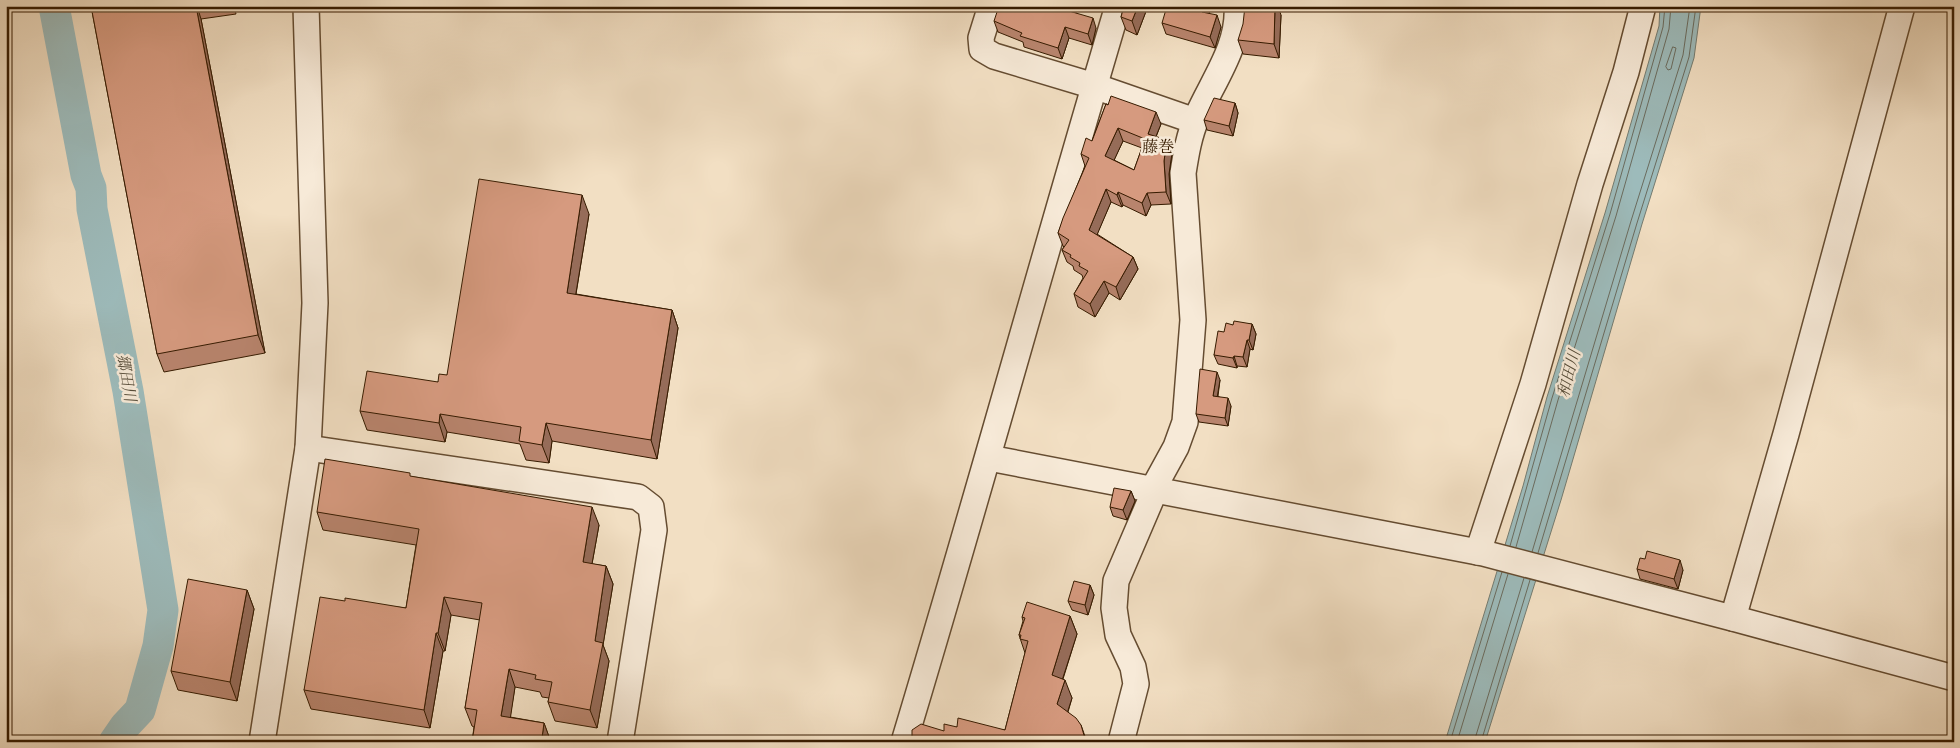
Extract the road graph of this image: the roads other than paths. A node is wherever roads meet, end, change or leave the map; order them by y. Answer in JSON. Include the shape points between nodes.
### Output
{"nodes":[{"id":1,"x":306,"y":6,"type":"edge"},
{"id":2,"x":991,"y":6,"type":"edge"},
{"id":3,"x":1118,"y":6,"type":"edge"},
{"id":4,"x":1237,"y":6,"type":"edge"},
{"id":5,"x":1643,"y":6,"type":"edge"},
{"id":6,"x":1902,"y":6,"type":"edge"},
{"id":7,"x":1094,"y":86,"type":"junction"},
{"id":8,"x":1196,"y":121,"type":"junction"},
{"id":9,"x":308,"y":448,"type":"junction"},
{"id":10,"x":988,"y":458,"type":"junction"},
{"id":11,"x":1154,"y":489,"type":"junction"},
{"id":12,"x":1481,"y":552,"type":"junction"},
{"id":13,"x":1733,"y":618,"type":"junction"},
{"id":14,"x":1954,"y":678,"type":"edge"},
{"id":15,"x":262,"y":742,"type":"edge"},
{"id":16,"x":620,"y":742,"type":"edge"},
{"id":17,"x":904,"y":742,"type":"edge"},
{"id":18,"x":1121,"y":742,"type":"edge"}],
"edges":[{"from":1,"to":9,"type":"street","via":[[315,303]]},
{"from":2,"to":7,"type":"street","via":[[981,38],[982,49],[994,56]]},
{"from":3,"to":7,"type":"street"},
{"from":4,"to":8,"type":"street","via":[[1238,21],[1233,40]]},
{"from":5,"to":12,"type":"street"},
{"from":6,"to":13,"type":"street"},
{"from":7,"to":8,"type":"street"},
{"from":7,"to":10,"type":"street"},
{"from":8,"to":11,"type":"street","via":[[1183,173],[1193,320],[1184,422],[1176,447]]},
{"from":9,"to":15,"type":"street"},
{"from":9,"to":16,"type":"street","via":[[638,497],[651,507],[654,530]]},
{"from":10,"to":11,"type":"street"},
{"from":10,"to":17,"type":"street"},
{"from":11,"to":12,"type":"street"},
{"from":11,"to":18,"type":"street","via":[[1116,581],[1114,608],[1118,634],[1133,667],[1136,684]]},
{"from":12,"to":13,"type":"street"},
{"from":13,"to":14,"type":"street"}]}
